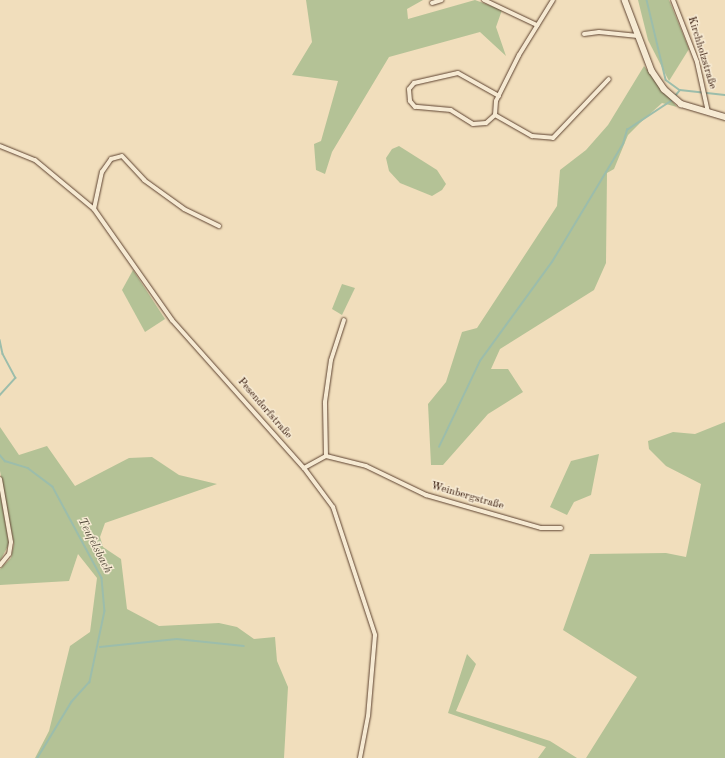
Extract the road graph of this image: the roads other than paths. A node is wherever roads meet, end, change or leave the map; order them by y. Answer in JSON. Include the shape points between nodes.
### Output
{"nodes":[{"id":1,"x":442,"y":0,"type":"edge"},
{"id":2,"x":484,"y":0,"type":"edge"},
{"id":3,"x":553,"y":0,"type":"edge"},
{"id":4,"x":625,"y":0,"type":"edge"},
{"id":5,"x":673,"y":0,"type":"edge"},
{"id":6,"x":432,"y":3,"type":"dead end"},
{"id":7,"x":537,"y":25,"type":"junction"},
{"id":8,"x":584,"y":34,"type":"dead end"},
{"id":9,"x":638,"y":36,"type":"junction"},
{"id":10,"x":609,"y":79,"type":"dead end"},
{"id":11,"x":499,"y":96,"type":"junction"},
{"id":12,"x":708,"y":112,"type":"junction"},
{"id":13,"x":495,"y":115,"type":"junction"},
{"id":14,"x":725,"y":117,"type":"edge"},
{"id":15,"x":0,"y":146,"type":"edge"},
{"id":16,"x":94,"y":209,"type":"junction"},
{"id":17,"x":213,"y":221,"type":"junction"},
{"id":18,"x":212,"y":226,"type":"dead end"},
{"id":19,"x":219,"y":226,"type":"dead end"},
{"id":20,"x":344,"y":320,"type":"dead end"},
{"id":21,"x":326,"y":456,"type":"junction"},
{"id":22,"x":304,"y":468,"type":"junction"},
{"id":23,"x":0,"y":479,"type":"edge"},
{"id":24,"x":561,"y":528,"type":"dead end"},
{"id":25,"x":0,"y":565,"type":"edge"},
{"id":26,"x":360,"y":758,"type":"edge"}],
"edges":[{"from":1,"to":6,"type":"street"},
{"from":2,"to":7,"type":"street"},
{"from":3,"to":7,"type":"street"},
{"from":4,"to":9,"type":"street"},
{"from":5,"to":12,"type":"street","name":"Kirchholzstraße","via":[[704,91]]},
{"from":7,"to":11,"type":"street"},
{"from":8,"to":9,"type":"street","via":[[599,32]]},
{"from":9,"to":12,"type":"street","via":[[655,77],[666,92],[681,104]]},
{"from":10,"to":13,"type":"street","via":[[553,138],[532,136]]},
{"from":11,"to":13,"type":"street"},
{"from":11,"to":13,"type":"street","via":[[458,73],[414,84],[408,89],[410,101],[415,107],[451,110],[473,124],[486,123]]},
{"from":12,"to":14,"type":"street"},
{"from":15,"to":16,"type":"street","name":"Pesendorfstraße","via":[[35,160]]},
{"from":16,"to":17,"type":"street","via":[[102,172],[111,159],[122,156],[144,180],[184,209]]},
{"from":16,"to":22,"type":"street","name":"Pesendorfstraße","via":[[172,320]]},
{"from":17,"to":18,"type":"street"},
{"from":17,"to":19,"type":"street"},
{"from":20,"to":21,"type":"street","via":[[331,360],[326,395]]},
{"from":21,"to":22,"type":"street"},
{"from":21,"to":24,"type":"street","name":"Weinbergstraße","via":[[366,466],[426,495],[541,528]]},
{"from":22,"to":26,"type":"street","name":"Pesendorfstraße","via":[[333,507],[375,635],[368,716]]},
{"from":23,"to":25,"type":"street","via":[[11,542],[9,554]]}]}
